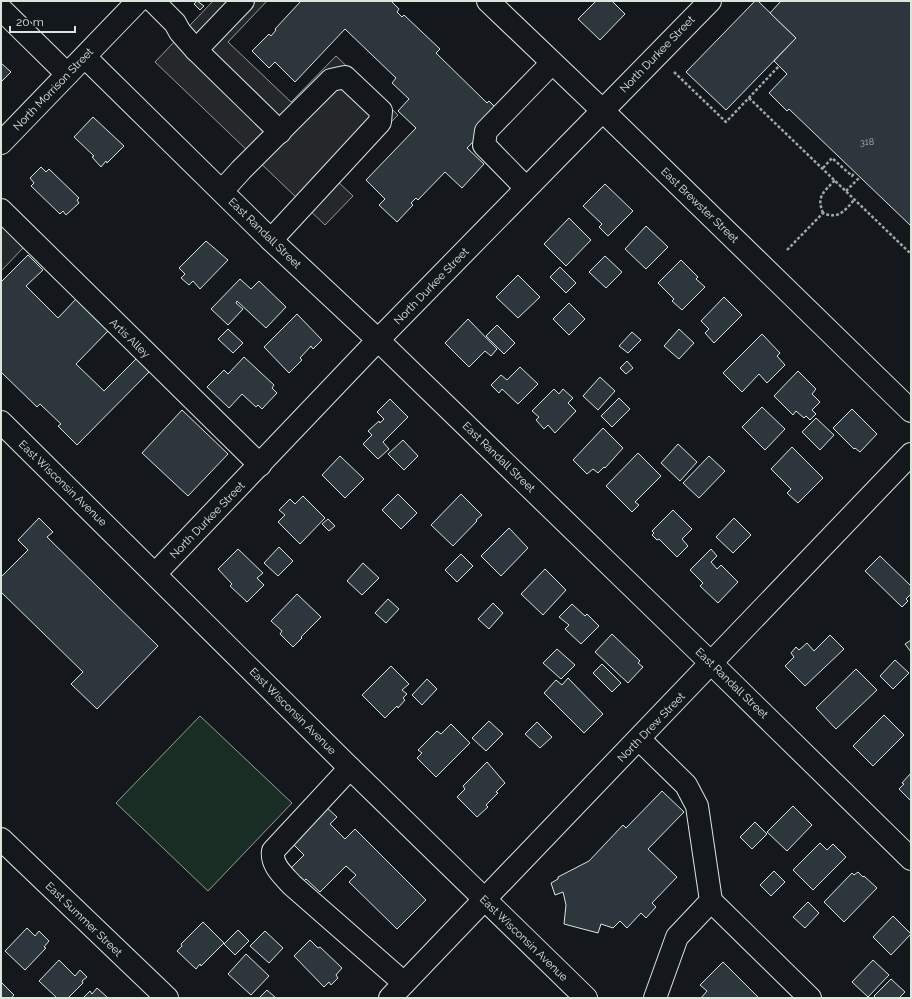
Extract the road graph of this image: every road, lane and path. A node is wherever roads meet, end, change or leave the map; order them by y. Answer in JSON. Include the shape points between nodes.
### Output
{"nodes":[{"id":1,"x":138,"y":1,"type":"edge"},
{"id":2,"x":153,"y":1,"type":"edge"},
{"id":3,"x":243,"y":1,"type":"edge"},
{"id":4,"x":488,"y":1,"type":"edge"},
{"id":5,"x":710,"y":1,"type":"edge"},
{"id":6,"x":1,"y":9,"type":"edge"},
{"id":7,"x":196,"y":50,"type":"junction"},
{"id":8,"x":85,"y":57,"type":"junction"},
{"id":9,"x":552,"y":62,"type":"junction"},
{"id":10,"x":779,"y":66,"type":"dead end"},
{"id":11,"x":674,"y":72,"type":"dead end"},
{"id":12,"x":68,"y":74,"type":"junction"},
{"id":13,"x":749,"y":98,"type":"junction"},
{"id":14,"x":602,"y":110,"type":"junction"},
{"id":15,"x":280,"y":132,"type":"junction"},
{"id":16,"x":1,"y":143,"type":"edge"},
{"id":17,"x":823,"y":168,"type":"junction"},
{"id":18,"x":855,"y":172,"type":"dead end"},
{"id":19,"x":860,"y":177,"type":"dead end"},
{"id":20,"x":835,"y":180,"type":"junction"},
{"id":21,"x":526,"y":188,"type":"junction"},
{"id":22,"x":222,"y":191,"type":"junction"},
{"id":23,"x":846,"y":191,"type":"junction"},
{"id":24,"x":855,"y":199,"type":"junction"},
{"id":25,"x":1,"y":210,"type":"edge"},
{"id":26,"x":823,"y":213,"type":"junction"},
{"id":27,"x":271,"y":240,"type":"junction"},
{"id":28,"x":787,"y":250,"type":"dead end"},
{"id":29,"x":911,"y":254,"type":"edge"},
{"id":30,"x":378,"y":340,"type":"junction"},
{"id":31,"x":911,"y":411,"type":"edge"},
{"id":32,"x":1,"y":422,"type":"edge"},
{"id":33,"x":911,"y":454,"type":"edge"},
{"id":34,"x":260,"y":465,"type":"junction"},
{"id":35,"x":155,"y":574,"type":"junction"},
{"id":36,"x":711,"y":663,"type":"junction"},
{"id":37,"x":639,"y":739,"type":"junction"},
{"id":38,"x":350,"y":768,"type":"junction"},
{"id":39,"x":1,"y":839,"type":"edge"},
{"id":40,"x":911,"y":859,"type":"edge"},
{"id":41,"x":485,"y":899,"type":"junction"},
{"id":42,"x":711,"y":901,"type":"junction"},
{"id":43,"x":397,"y":991,"type":"edge"},
{"id":44,"x":167,"y":998,"type":"edge"},
{"id":45,"x":586,"y":998,"type":"edge"},
{"id":46,"x":655,"y":998,"type":"edge"},
{"id":47,"x":810,"y":998,"type":"edge"}],
"edges":[{"from":1,"to":8,"type":"street","name":"North Morrison Street"},
{"from":2,"to":7,"type":"street","via":[[175,23]]},
{"from":3,"to":7,"type":"street"},
{"from":4,"to":9,"type":"street","name":"East Brewster Street"},
{"from":5,"to":14,"type":"street","name":"North Durkee Street"},
{"from":6,"to":12,"type":"street"},
{"from":7,"to":15,"type":"street"},
{"from":8,"to":12,"type":"street","name":"North Morrison Street"},
{"from":8,"to":22,"type":"street","name":"East Randall Street"},
{"from":9,"to":14,"type":"street","name":"East Brewster Street"},
{"from":9,"to":21,"type":"street","via":[[486,131],[484,145]]},
{"from":10,"to":13,"type":"path"},
{"from":11,"to":13,"type":"path","via":[[726,122]]},
{"from":12,"to":16,"type":"street","name":"North Morrison Street"},
{"from":13,"to":17,"type":"path"},
{"from":14,"to":21,"type":"street","name":"North Durkee Street"},
{"from":14,"to":31,"type":"street","name":"East Brewster Street"},
{"from":15,"to":22,"type":"street"},
{"from":15,"to":27,"type":"street","via":[[331,80],[345,77],[381,111],[380,122]]},
{"from":17,"to":18,"type":"path","via":[[832,158],[852,176]]},
{"from":17,"to":20,"type":"path"},
{"from":19,"to":23,"type":"path"},
{"from":20,"to":23,"type":"path"},
{"from":20,"to":26,"type":"path","via":[[820,197]]},
{"from":21,"to":30,"type":"street","name":"North Durkee Street"},
{"from":22,"to":27,"type":"street","name":"East Randall Street"},
{"from":23,"to":24,"type":"path"},
{"from":24,"to":26,"type":"path","via":[[837,215]]},
{"from":24,"to":29,"type":"path"},
{"from":25,"to":34,"type":"street","name":"Artis Alley"},
{"from":26,"to":28,"type":"path"},
{"from":27,"to":30,"type":"street","name":"East Randall Street"},
{"from":30,"to":34,"type":"street","name":"North Durkee Street"},
{"from":30,"to":36,"type":"street","name":"East Randall Street"},
{"from":32,"to":35,"type":"street","name":"East Wisconsin Avenue"},
{"from":33,"to":36,"type":"street","name":"North Drew Street"},
{"from":34,"to":35,"type":"street","name":"North Durkee Street"},
{"from":35,"to":38,"type":"street","name":"East Wisconsin Avenue"},
{"from":36,"to":37,"type":"street","name":"North Drew Street"},
{"from":36,"to":40,"type":"street","name":"East Randall Street"},
{"from":37,"to":41,"type":"street","name":"North Drew Street"},
{"from":37,"to":42,"type":"street","via":[[686,785],[696,806]]},
{"from":38,"to":41,"type":"street","name":"East Wisconsin Avenue"},
{"from":38,"to":43,"type":"street","via":[[273,851],[272,858],[292,885]]},
{"from":39,"to":44,"type":"street","name":"East Summer Street"},
{"from":41,"to":43,"type":"street","name":"North Drew Street"},
{"from":41,"to":45,"type":"street","name":"East Wisconsin Avenue"},
{"from":42,"to":46,"type":"street","via":[[677,937]]},
{"from":42,"to":47,"type":"street"}]}
